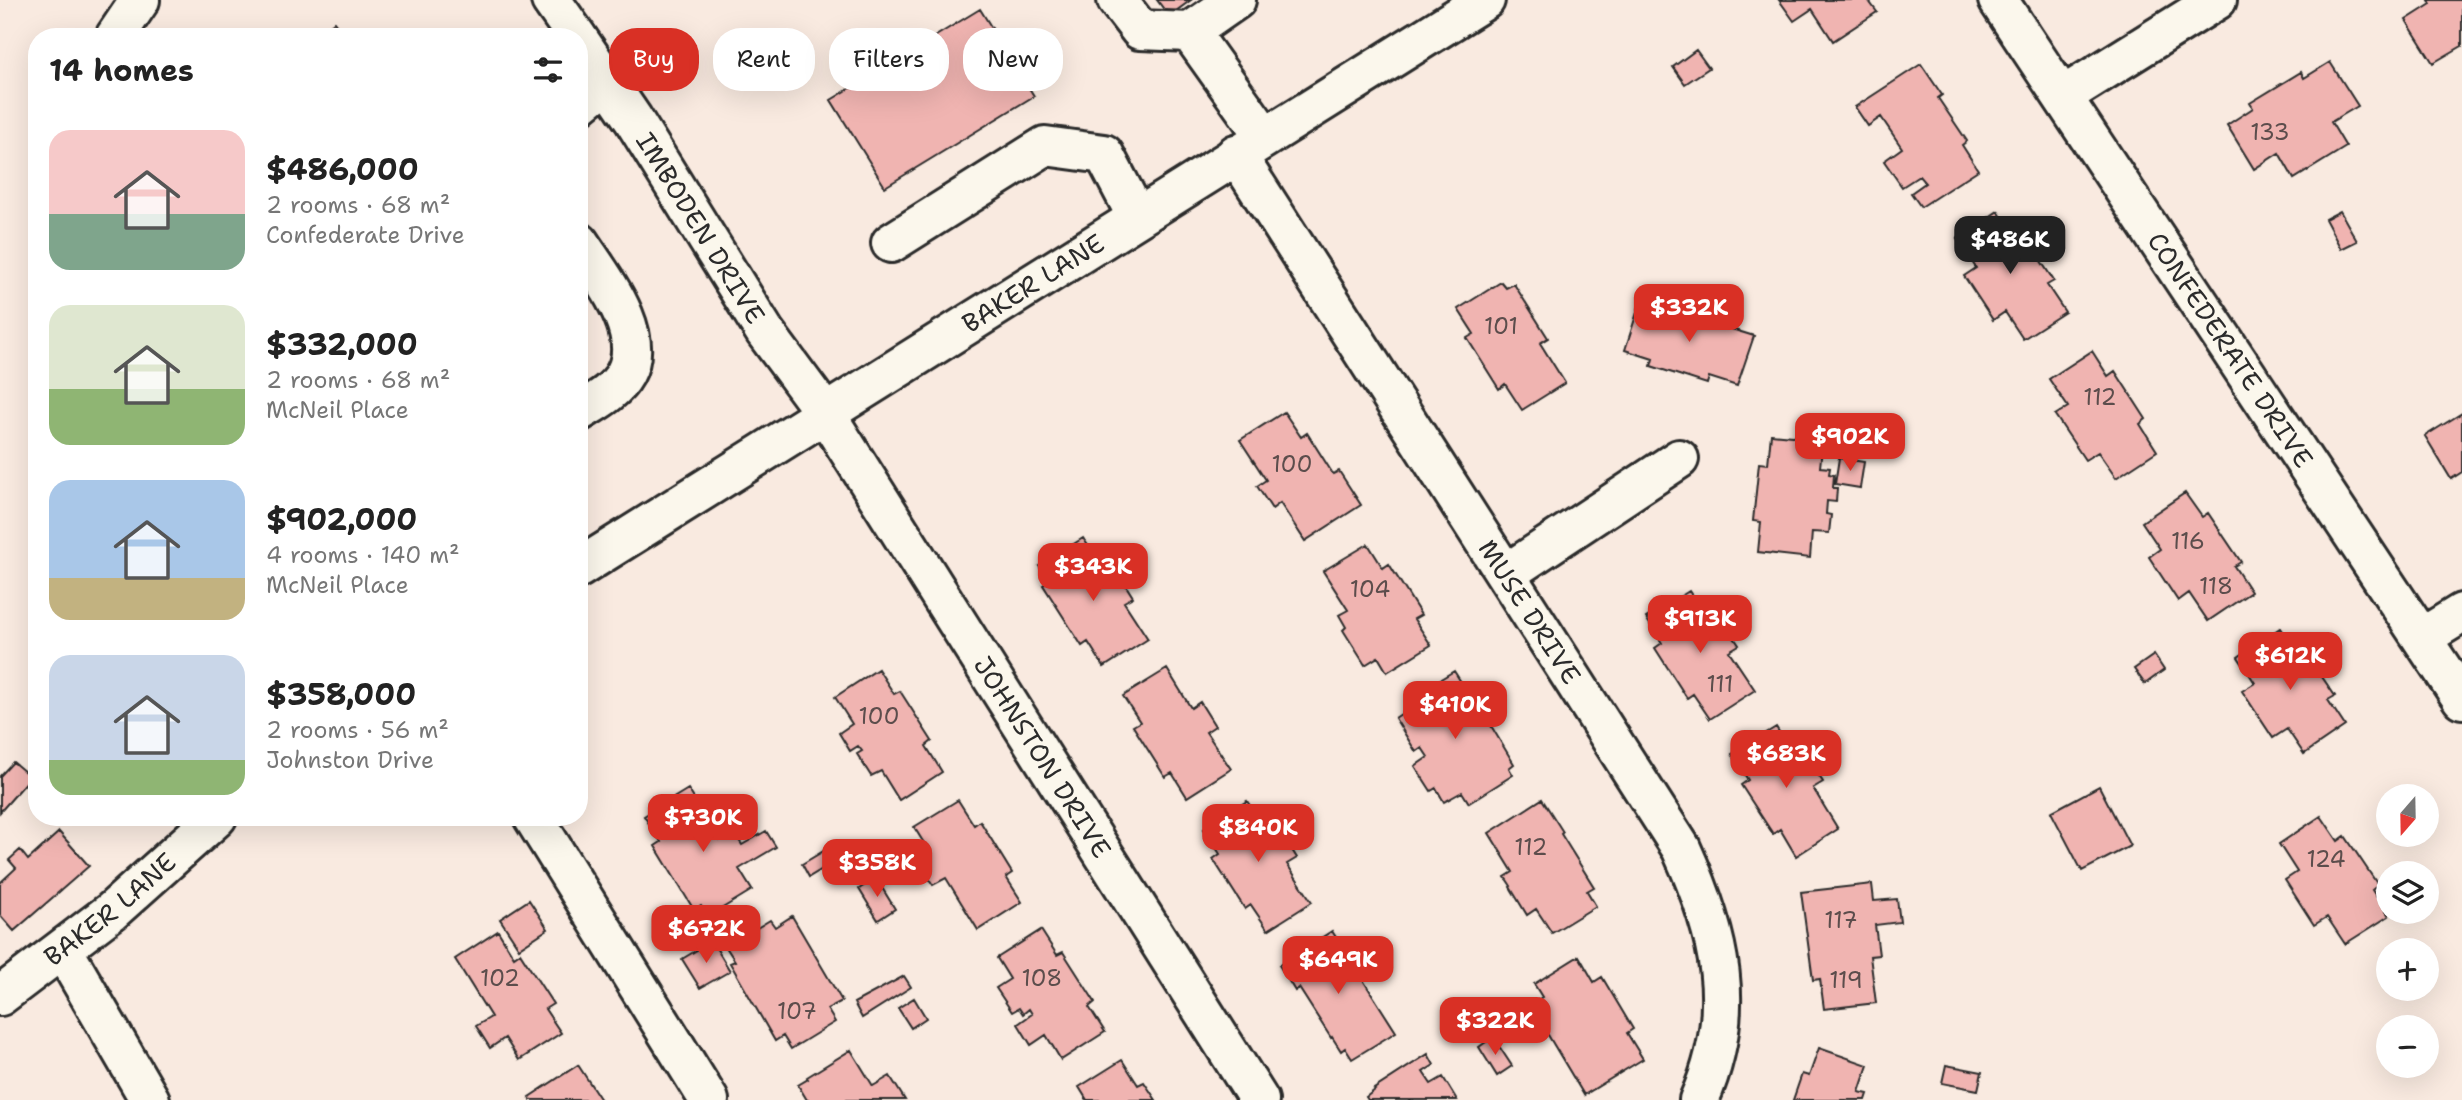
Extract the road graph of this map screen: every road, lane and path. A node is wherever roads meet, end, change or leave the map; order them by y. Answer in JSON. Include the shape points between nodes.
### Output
{"nodes":[{"id":1,"x":140,"y":0,"type":"edge"},
{"id":2,"x":551,"y":0,"type":"edge"},
{"id":3,"x":1117,"y":0,"type":"edge"},
{"id":4,"x":1236,"y":0,"type":"edge"},
{"id":5,"x":1998,"y":0,"type":"edge"},
{"id":6,"x":2217,"y":0,"type":"edge"},
{"id":7,"x":1460,"y":6,"type":"edge"},
{"id":8,"x":121,"y":28,"type":"edge"},
{"id":9,"x":571,"y":28,"type":"edge"},
{"id":10,"x":1190,"y":32,"type":"junction"},
{"id":11,"x":588,"y":75,"type":"edge"},
{"id":12,"x":593,"y":93,"type":"edge"},
{"id":13,"x":2063,"y":96,"type":"junction"},
{"id":14,"x":1250,"y":146,"type":"junction"},
{"id":15,"x":1137,"y":217,"type":"junction"},
{"id":16,"x":891,"y":243,"type":"dead end"},
{"id":17,"x":588,"y":256,"type":"edge"},
{"id":18,"x":588,"y":406,"type":"edge"},
{"id":19,"x":825,"y":412,"type":"junction"},
{"id":20,"x":1679,"y":459,"type":"dead end"},
{"id":21,"x":588,"y":562,"type":"edge"},
{"id":22,"x":1507,"y":573,"type":"junction"},
{"id":23,"x":2462,"y":613,"type":"edge"},
{"id":24,"x":2423,"y":637,"type":"junction"},
{"id":25,"x":2462,"y":699,"type":"edge"},
{"id":26,"x":208,"y":826,"type":"edge"},
{"id":27,"x":539,"y":826,"type":"edge"},
{"id":28,"x":62,"y":950,"type":"junction"},
{"id":29,"x":0,"y":996,"type":"edge"},
{"id":30,"x":150,"y":1100,"type":"edge"},
{"id":31,"x":709,"y":1100,"type":"edge"},
{"id":32,"x":1259,"y":1100,"type":"edge"},
{"id":33,"x":1699,"y":1100,"type":"edge"}],
"edges":[{"from":1,"to":8,"type":"street"},
{"from":2,"to":9,"type":"street","name":"IMBODEN DRIVE"},
{"from":3,"to":10,"type":"street","via":[[1140,30]]},
{"from":4,"to":10,"type":"street"},
{"from":5,"to":13,"type":"street","name":"CONFEDERATE DRIVE"},
{"from":6,"to":13,"type":"street"},
{"from":7,"to":14,"type":"street","name":"BAKER LANE"},
{"from":10,"to":14,"type":"street","name":"MUSE DRIVE"},
{"from":11,"to":12,"type":"street","name":"IMBODEN DRIVE"},
{"from":12,"to":19,"type":"street","name":"IMBODEN DRIVE"},
{"from":13,"to":24,"type":"street","name":"CONFEDERATE DRIVE"},
{"from":14,"to":15,"type":"street","name":"BAKER LANE"},
{"from":14,"to":22,"type":"street","name":"MUSE DRIVE"},
{"from":15,"to":16,"type":"street","via":[[1104,154],[1045,146]]},
{"from":15,"to":19,"type":"street","name":"BAKER LANE"},
{"from":17,"to":18,"type":"street","via":[[624,314],[632,352],[624,375],[612,390]]},
{"from":19,"to":21,"type":"street","name":"BAKER LANE"},
{"from":19,"to":32,"type":"street","name":"JOHNSTON DRIVE"},
{"from":20,"to":22,"type":"street"},
{"from":22,"to":33,"type":"street","name":"MUSE DRIVE","via":[[1681,848],[1703,896],[1716,947],[1721,1030]]},
{"from":23,"to":24,"type":"street"},
{"from":24,"to":25,"type":"street","name":"CONFEDERATE DRIVE"},
{"from":26,"to":28,"type":"street","name":"BAKER LANE"},
{"from":27,"to":31,"type":"street"},
{"from":28,"to":29,"type":"street","name":"BAKER LANE"},
{"from":28,"to":30,"type":"street"}]}
